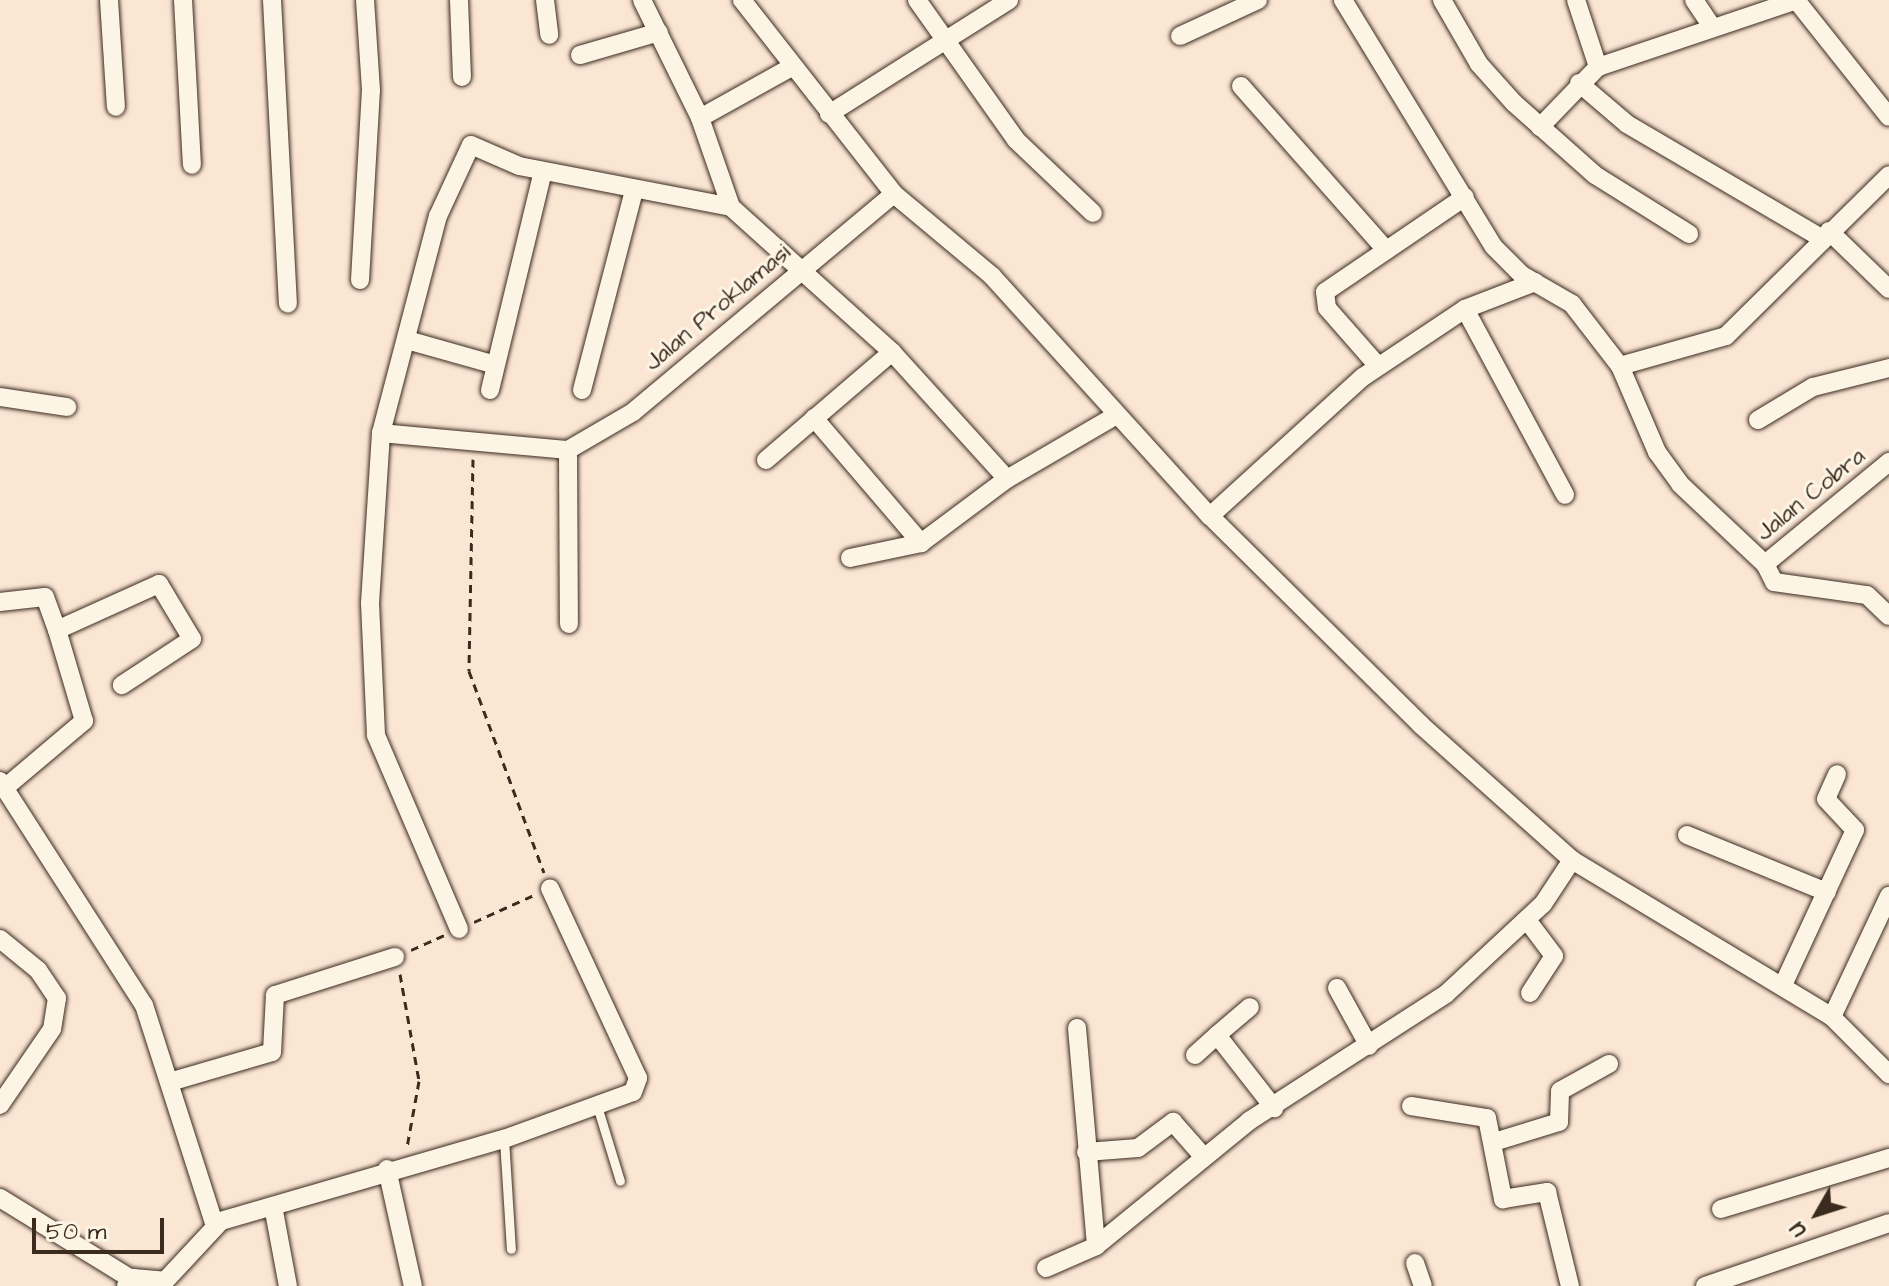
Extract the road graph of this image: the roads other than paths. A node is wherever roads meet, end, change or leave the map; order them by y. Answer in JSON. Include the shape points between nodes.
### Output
{"nodes":[{"id":1,"x":109,"y":0,"type":"edge"},
{"id":2,"x":183,"y":0,"type":"edge"},
{"id":3,"x":272,"y":0,"type":"edge"},
{"id":4,"x":365,"y":0,"type":"edge"},
{"id":5,"x":459,"y":0,"type":"edge"},
{"id":6,"x":545,"y":0,"type":"edge"},
{"id":7,"x":642,"y":0,"type":"edge"},
{"id":8,"x":742,"y":0,"type":"edge"},
{"id":9,"x":917,"y":0,"type":"edge"},
{"id":10,"x":1009,"y":0,"type":"edge"},
{"id":11,"x":1258,"y":0,"type":"edge"},
{"id":12,"x":1343,"y":0,"type":"edge"},
{"id":13,"x":1442,"y":0,"type":"edge"},
{"id":14,"x":1576,"y":0,"type":"edge"},
{"id":15,"x":1694,"y":0,"type":"edge"},
{"id":16,"x":1796,"y":0,"type":"edge"},
{"id":17,"x":1710,"y":24,"type":"junction"},
{"id":18,"x":659,"y":32,"type":"junction"},
{"id":19,"x":549,"y":35,"type":"dead end"},
{"id":20,"x":1180,"y":36,"type":"dead end"},
{"id":21,"x":942,"y":40,"type":"junction"},
{"id":22,"x":580,"y":55,"type":"dead end"},
{"id":23,"x":1598,"y":67,"type":"junction"},
{"id":24,"x":790,"y":68,"type":"junction"},
{"id":25,"x":462,"y":77,"type":"dead end"},
{"id":26,"x":1579,"y":83,"type":"junction"},
{"id":27,"x":1241,"y":86,"type":"dead end"},
{"id":28,"x":116,"y":107,"type":"dead end"},
{"id":29,"x":829,"y":114,"type":"junction"},
{"id":30,"x":1889,"y":117,"type":"edge"},
{"id":31,"x":700,"y":118,"type":"junction"},
{"id":32,"x":1540,"y":127,"type":"junction"},
{"id":33,"x":192,"y":165,"type":"dead end"},
{"id":34,"x":543,"y":171,"type":"junction"},
{"id":35,"x":1889,"y":175,"type":"edge"},
{"id":36,"x":634,"y":191,"type":"junction"},
{"id":37,"x":894,"y":194,"type":"junction"},
{"id":38,"x":1465,"y":197,"type":"junction"},
{"id":39,"x":731,"y":207,"type":"junction"},
{"id":40,"x":1093,"y":213,"type":"dead end"},
{"id":41,"x":1689,"y":234,"type":"dead end"},
{"id":42,"x":1825,"y":234,"type":"junction"},
{"id":43,"x":1385,"y":249,"type":"junction"},
{"id":44,"x":802,"y":267,"type":"junction"},
{"id":45,"x":360,"y":280,"type":"dead end"},
{"id":46,"x":1535,"y":282,"type":"junction"},
{"id":47,"x":1889,"y":289,"type":"edge"},
{"id":48,"x":288,"y":304,"type":"dead end"},
{"id":49,"x":1465,"y":309,"type":"junction"},
{"id":50,"x":407,"y":340,"type":"junction"},
{"id":51,"x":892,"y":352,"type":"junction"},
{"id":52,"x":492,"y":364,"type":"junction"},
{"id":53,"x":1378,"y":366,"type":"junction"},
{"id":54,"x":1620,"y":366,"type":"junction"},
{"id":55,"x":1889,"y":368,"type":"edge"},
{"id":56,"x":490,"y":390,"type":"dead end"},
{"id":57,"x":582,"y":390,"type":"dead end"},
{"id":58,"x":0,"y":397,"type":"edge"},
{"id":59,"x":67,"y":407,"type":"dead end"},
{"id":60,"x":1115,"y":416,"type":"junction"},
{"id":61,"x":814,"y":418,"type":"junction"},
{"id":62,"x":1758,"y":420,"type":"dead end"},
{"id":63,"x":381,"y":433,"type":"junction"},
{"id":64,"x":568,"y":450,"type":"junction"},
{"id":65,"x":766,"y":460,"type":"dead end"},
{"id":66,"x":1889,"y":462,"type":"edge"},
{"id":67,"x":1007,"y":479,"type":"junction"},
{"id":68,"x":1565,"y":495,"type":"dead end"},
{"id":69,"x":1210,"y":516,"type":"junction"},
{"id":70,"x":921,"y":543,"type":"junction"},
{"id":71,"x":850,"y":558,"type":"dead end"},
{"id":72,"x":1765,"y":564,"type":"junction"},
{"id":73,"x":0,"y":602,"type":"edge"},
{"id":74,"x":1889,"y":616,"type":"edge"},
{"id":75,"x":569,"y":624,"type":"dead end"},
{"id":76,"x":57,"y":630,"type":"junction"},
{"id":77,"x":122,"y":685,"type":"dead end"},
{"id":78,"x":1837,"y":774,"type":"dead end"},
{"id":79,"x":4,"y":784,"type":"edge"},
{"id":80,"x":1687,"y":835,"type":"dead end"},
{"id":81,"x":1572,"y":860,"type":"junction"},
{"id":82,"x":550,"y":888,"type":"road end"},
{"id":83,"x":1827,"y":892,"type":"junction"},
{"id":84,"x":1887,"y":903,"type":"edge"},
{"id":85,"x":1527,"y":920,"type":"junction"},
{"id":86,"x":459,"y":929,"type":"road end"},
{"id":87,"x":0,"y":939,"type":"edge"},
{"id":88,"x":395,"y":957,"type":"road end"},
{"id":89,"x":1783,"y":985,"type":"junction"},
{"id":90,"x":1337,"y":988,"type":"dead end"},
{"id":91,"x":1530,"y":993,"type":"dead end"},
{"id":92,"x":1250,"y":1007,"type":"dead end"},
{"id":93,"x":1832,"y":1017,"type":"junction"},
{"id":94,"x":1077,"y":1028,"type":"dead end"},
{"id":95,"x":1217,"y":1035,"type":"junction"},
{"id":96,"x":1369,"y":1046,"type":"junction"},
{"id":97,"x":1195,"y":1055,"type":"dead end"},
{"id":98,"x":1609,"y":1064,"type":"dead end"},
{"id":99,"x":1889,"y":1074,"type":"edge"},
{"id":100,"x":173,"y":1081,"type":"junction"},
{"id":101,"x":0,"y":1105,"type":"edge"},
{"id":102,"x":1411,"y":1106,"type":"dead end"},
{"id":103,"x":1274,"y":1108,"type":"junction"},
{"id":104,"x":598,"y":1109,"type":"junction"},
{"id":105,"x":504,"y":1139,"type":"junction"},
{"id":106,"x":1494,"y":1142,"type":"junction"},
{"id":107,"x":1086,"y":1152,"type":"junction"},
{"id":108,"x":1203,"y":1156,"type":"junction"},
{"id":109,"x":1889,"y":1158,"type":"edge"},
{"id":110,"x":396,"y":1166,"type":"junction"},
{"id":111,"x":620,"y":1181,"type":"dead end"},
{"id":112,"x":0,"y":1198,"type":"edge"},
{"id":113,"x":273,"y":1206,"type":"junction"},
{"id":114,"x":1721,"y":1209,"type":"dead end"},
{"id":115,"x":220,"y":1222,"type":"junction"},
{"id":116,"x":1889,"y":1223,"type":"edge"},
{"id":117,"x":1096,"y":1246,"type":"junction"},
{"id":118,"x":511,"y":1249,"type":"dead end"},
{"id":119,"x":1415,"y":1263,"type":"dead end"},
{"id":120,"x":1046,"y":1268,"type":"dead end"},
{"id":121,"x":129,"y":1282,"type":"edge"},
{"id":122,"x":288,"y":1286,"type":"edge"},
{"id":123,"x":413,"y":1286,"type":"edge"},
{"id":124,"x":1423,"y":1286,"type":"edge"},
{"id":125,"x":1570,"y":1286,"type":"edge"},
{"id":126,"x":1705,"y":1286,"type":"edge"}],
"edges":[{"from":1,"to":28,"type":"street"},
{"from":2,"to":33,"type":"street"},
{"from":3,"to":48,"type":"street"},
{"from":4,"to":45,"type":"street","via":[[371,119]]},
{"from":5,"to":25,"type":"street"},
{"from":6,"to":19,"type":"street"},
{"from":7,"to":18,"type":"street"},
{"from":8,"to":24,"type":"street"},
{"from":9,"to":21,"type":"street"},
{"from":10,"to":21,"type":"street"},
{"from":11,"to":20,"type":"street"},
{"from":12,"to":38,"type":"street"},
{"from":13,"to":32,"type":"street","via":[[1479,64]]},
{"from":14,"to":23,"type":"street"},
{"from":15,"to":17,"type":"street"},
{"from":16,"to":17,"type":"street"},
{"from":16,"to":30,"type":"street"},
{"from":17,"to":23,"type":"street"},
{"from":18,"to":22,"type":"street"},
{"from":18,"to":31,"type":"street"},
{"from":21,"to":29,"type":"street"},
{"from":21,"to":40,"type":"street","via":[[1016,140]]},
{"from":23,"to":26,"type":"street"},
{"from":24,"to":29,"type":"street"},
{"from":24,"to":31,"type":"street"},
{"from":26,"to":32,"type":"street"},
{"from":26,"to":42,"type":"street","via":[[1627,124]]},
{"from":27,"to":43,"type":"street"},
{"from":29,"to":37,"type":"street"},
{"from":31,"to":39,"type":"street"},
{"from":32,"to":41,"type":"street","via":[[1595,175]]},
{"from":34,"to":36,"type":"street"},
{"from":34,"to":50,"type":"street","via":[[471,145],[438,216]]},
{"from":34,"to":52,"type":"street"},
{"from":35,"to":42,"type":"street"},
{"from":36,"to":39,"type":"street"},
{"from":36,"to":57,"type":"street"},
{"from":37,"to":44,"type":"street","name":"Jalan Proklamasi"},
{"from":37,"to":60,"type":"street","via":[[992,276]]},
{"from":38,"to":43,"type":"street"},
{"from":38,"to":46,"type":"street","via":[[1502,257]]},
{"from":39,"to":44,"type":"street"},
{"from":42,"to":47,"type":"street"},
{"from":42,"to":54,"type":"street","via":[[1726,336]]},
{"from":43,"to":53,"type":"street","via":[[1323,298]]},
{"from":44,"to":51,"type":"street"},
{"from":44,"to":64,"type":"street","name":"Jalan Proklamasi","via":[[633,412]]},
{"from":46,"to":49,"type":"street"},
{"from":46,"to":54,"type":"street","via":[[1568,300]]},
{"from":49,"to":53,"type":"street"},
{"from":49,"to":68,"type":"street"},
{"from":50,"to":52,"type":"street"},
{"from":50,"to":63,"type":"street"},
{"from":51,"to":61,"type":"street"},
{"from":51,"to":67,"type":"street"},
{"from":52,"to":56,"type":"street"},
{"from":53,"to":69,"type":"street","via":[[1285,441]]},
{"from":54,"to":72,"type":"street","via":[[1657,452],[1680,484]]},
{"from":55,"to":62,"type":"street","via":[[1798,393]]},
{"from":58,"to":59,"type":"street"},
{"from":60,"to":67,"type":"street"},
{"from":60,"to":69,"type":"street"},
{"from":61,"to":65,"type":"street"},
{"from":61,"to":70,"type":"street"},
{"from":63,"to":64,"type":"street"},
{"from":63,"to":86,"type":"street","via":[[370,603],[376,735]]},
{"from":64,"to":75,"type":"street"},
{"from":66,"to":72,"type":"street","name":"Jalan Cobra"},
{"from":67,"to":70,"type":"street"},
{"from":69,"to":81,"type":"street","via":[[1421,725]]},
{"from":70,"to":71,"type":"street"},
{"from":72,"to":74,"type":"street","name":"Jalan Cobra","via":[[1781,585],[1845,589],[1873,598]]},
{"from":73,"to":76,"type":"street","via":[[45,597]]},
{"from":76,"to":77,"type":"street","via":[[154,583],[167,590],[192,639]]},
{"from":76,"to":79,"type":"street","via":[[84,721]]},
{"from":78,"to":83,"type":"street","via":[[1826,799],[1855,830]]},
{"from":79,"to":100,"type":"street","via":[[144,1005]]},
{"from":80,"to":83,"type":"street"},
{"from":81,"to":85,"type":"street"},
{"from":81,"to":89,"type":"street"},
{"from":82,"to":104,"type":"street","via":[[638,1078],[633,1092]]},
{"from":83,"to":89,"type":"street"},
{"from":84,"to":93,"type":"street"},
{"from":85,"to":91,"type":"street","via":[[1554,956]]},
{"from":85,"to":96,"type":"street","via":[[1446,994]]},
{"from":87,"to":101,"type":"street","via":[[38,970],[57,998],[52,1029]]},
{"from":88,"to":100,"type":"street","via":[[275,995],[272,1052]]},
{"from":89,"to":93,"type":"street"},
{"from":90,"to":96,"type":"street"},
{"from":92,"to":95,"type":"street"},
{"from":93,"to":99,"type":"street"},
{"from":94,"to":107,"type":"street"},
{"from":95,"to":97,"type":"street"},
{"from":95,"to":103,"type":"street"},
{"from":96,"to":103,"type":"street"},
{"from":98,"to":106,"type":"street","via":[[1560,1091],[1559,1122]]},
{"from":100,"to":115,"type":"street","via":[[205,1212]]},
{"from":102,"to":106,"type":"street","via":[[1482,1115]]},
{"from":103,"to":108,"type":"street"},
{"from":104,"to":105,"type":"street"},
{"from":104,"to":111,"type":"lane"},
{"from":105,"to":110,"type":"street"},
{"from":105,"to":118,"type":"lane"},
{"from":106,"to":125,"type":"street","via":[[1505,1201],[1548,1194]]},
{"from":107,"to":108,"type":"street","via":[[1138,1148],[1173,1122]]},
{"from":107,"to":117,"type":"street"},
{"from":108,"to":117,"type":"street"},
{"from":109,"to":114,"type":"street"},
{"from":110,"to":113,"type":"street"},
{"from":110,"to":123,"type":"street"},
{"from":112,"to":121,"type":"street"},
{"from":113,"to":115,"type":"street"},
{"from":113,"to":122,"type":"street"},
{"from":115,"to":121,"type":"street","via":[[165,1281]]},
{"from":116,"to":126,"type":"street"},
{"from":117,"to":120,"type":"street"},
{"from":119,"to":124,"type":"street"}]}
